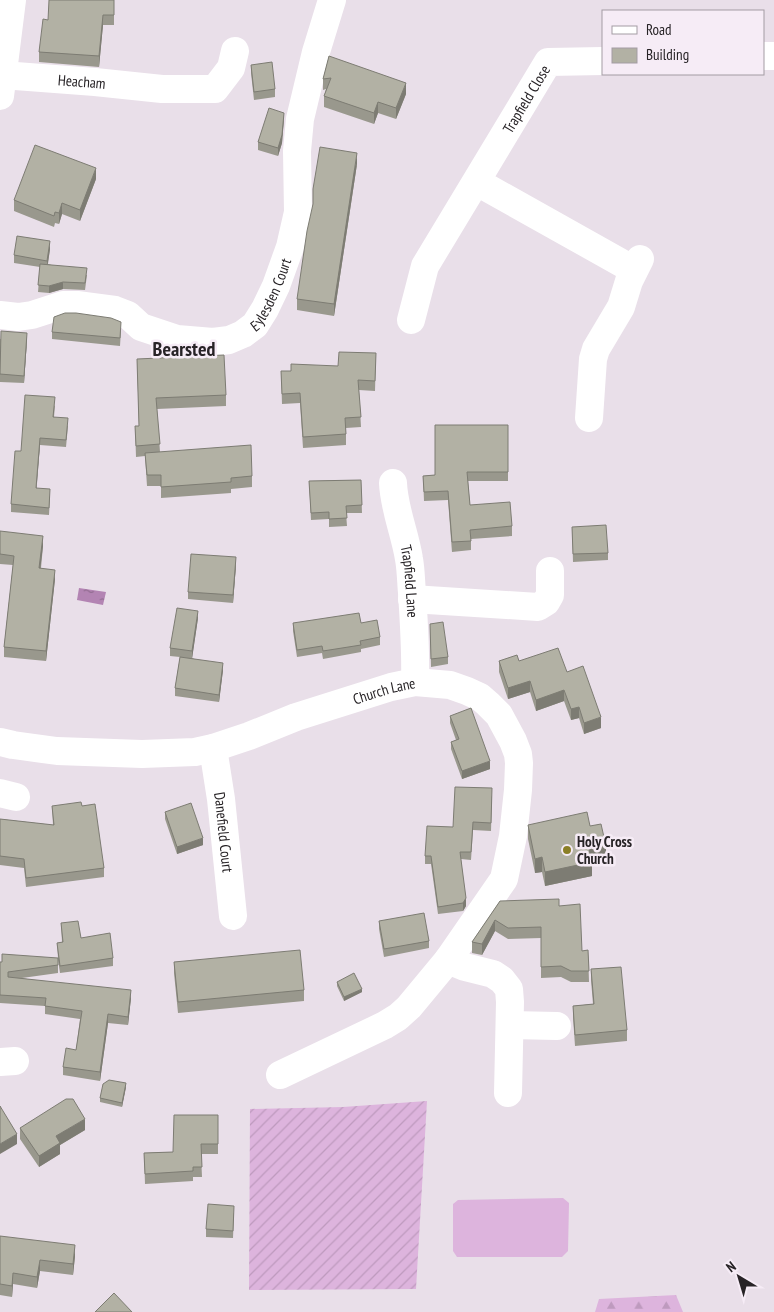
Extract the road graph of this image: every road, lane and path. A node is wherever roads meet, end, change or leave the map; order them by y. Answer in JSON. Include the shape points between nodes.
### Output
{"nodes":[{"id":1,"x":12,"y":0,"type":"edge"},
{"id":2,"x":332,"y":0,"type":"edge"},
{"id":3,"x":235,"y":51,"type":"dead end"},
{"id":4,"x":602,"y":61,"type":"edge"},
{"id":5,"x":1,"y":86,"type":"edge"},
{"id":6,"x":477,"y":182,"type":"junction"},
{"id":7,"x":0,"y":315,"type":"edge"},
{"id":8,"x":411,"y":320,"type":"dead end"},
{"id":9,"x":589,"y":418,"type":"dead end"},
{"id":10,"x":393,"y":483,"type":"dead end"},
{"id":11,"x":550,"y":572,"type":"dead end"},
{"id":12,"x":412,"y":599,"type":"junction"},
{"id":13,"x":415,"y":682,"type":"junction"},
{"id":14,"x":0,"y":742,"type":"edge"},
{"id":15,"x":213,"y":748,"type":"junction"},
{"id":16,"x":232,"y":916,"type":"dead end"},
{"id":17,"x":448,"y":960,"type":"junction"},
{"id":18,"x":510,"y":1025,"type":"junction"},
{"id":19,"x":557,"y":1026,"type":"dead end"},
{"id":20,"x":280,"y":1075,"type":"dead end"},
{"id":21,"x":508,"y":1093,"type":"dead end"}],
"edges":[{"from":1,"to":5,"type":"street"},
{"from":2,"to":7,"type":"street","name":"Eylesden Court","via":[[300,119],[298,212],[290,247],[266,309],[255,325],[229,340],[213,342],[178,339],[141,327],[128,315],[115,310],[77,304],[25,316]]},
{"from":3,"to":5,"type":"street","name":"Heacham","via":[[231,68],[215,89],[162,89],[95,82]]},
{"from":4,"to":6,"type":"street","name":"Trapfield Close","via":[[548,62]]},
{"from":6,"to":8,"type":"street","name":"Trapfield Close","via":[[426,266]]},
{"from":6,"to":9,"type":"street","via":[[634,270],[621,307],[596,349]]},
{"from":10,"to":12,"type":"street","name":"Trapfield Lane","via":[[409,560]]},
{"from":11,"to":12,"type":"street","via":[[550,595],[538,607]]},
{"from":12,"to":13,"type":"street","name":"Trapfield Lane"},
{"from":13,"to":15,"type":"street","name":"Church Lane","via":[[296,717]]},
{"from":13,"to":17,"type":"street","name":"Church Lane","via":[[467,690],[488,704],[499,715],[518,754],[518,790],[504,879]]},
{"from":14,"to":15,"type":"street","name":"Church Lane","via":[[57,750],[142,754]]},
{"from":15,"to":16,"type":"street","name":"Danefield Court"},
{"from":17,"to":18,"type":"street","via":[[493,974],[502,980],[509,989]]},
{"from":17,"to":20,"type":"street","name":"Church Lane","via":[[398,1017]]},
{"from":18,"to":19,"type":"street"},
{"from":18,"to":21,"type":"street"}]}
